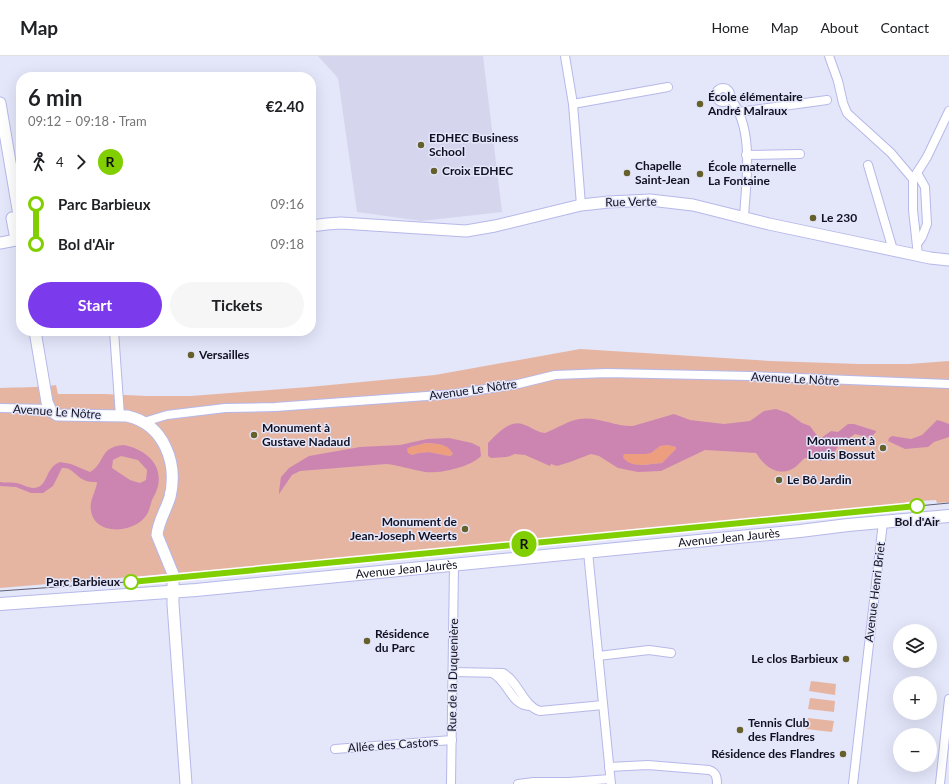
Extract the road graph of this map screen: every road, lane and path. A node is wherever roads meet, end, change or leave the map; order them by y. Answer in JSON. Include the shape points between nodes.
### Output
{"nodes":[{"id":1,"x":565,"y":56,"type":"edge"},
{"id":2,"x":829,"y":56,"type":"edge"},
{"id":3,"x":668,"y":88,"type":"dead end"},
{"id":4,"x":730,"y":98,"type":"dead end"},
{"id":5,"x":827,"y":100,"type":"dead end"},
{"id":6,"x":0,"y":103,"type":"edge"},
{"id":7,"x":572,"y":104,"type":"junction"},
{"id":8,"x":949,"y":111,"type":"edge"},
{"id":9,"x":739,"y":112,"type":"junction"},
{"id":10,"x":0,"y":145,"type":"edge"},
{"id":11,"x":800,"y":154,"type":"dead end"},
{"id":12,"x":746,"y":155,"type":"junction"},
{"id":13,"x":868,"y":165,"type":"dead end"},
{"id":14,"x":915,"y":176,"type":"junction"},
{"id":15,"x":16,"y":197,"type":"edge"},
{"id":16,"x":581,"y":205,"type":"junction"},
{"id":17,"x":744,"y":217,"type":"junction"},
{"id":18,"x":316,"y":225,"type":"edge"},
{"id":19,"x":16,"y":235,"type":"edge"},
{"id":20,"x":16,"y":241,"type":"edge"},
{"id":21,"x":0,"y":243,"type":"edge"},
{"id":22,"x":893,"y":250,"type":"junction"},
{"id":23,"x":917,"y":250,"type":"junction"},
{"id":24,"x":949,"y":260,"type":"edge"},
{"id":25,"x":36,"y":336,"type":"edge"},
{"id":26,"x":114,"y":336,"type":"edge"},
{"id":27,"x":949,"y":384,"type":"edge"},
{"id":28,"x":0,"y":408,"type":"edge"},
{"id":29,"x":49,"y":409,"type":"junction"},
{"id":30,"x":120,"y":416,"type":"junction"},
{"id":31,"x":144,"y":422,"type":"junction"},
{"id":32,"x":949,"y":516,"type":"edge"},
{"id":33,"x":949,"y":519,"type":"edge"},
{"id":34,"x":883,"y":524,"type":"junction"},
{"id":35,"x":588,"y":552,"type":"junction"},
{"id":36,"x":454,"y":565,"type":"junction"},
{"id":37,"x":174,"y":592,"type":"junction"},
{"id":38,"x":0,"y":604,"type":"edge"},
{"id":39,"x":671,"y":652,"type":"dead end"},
{"id":40,"x":598,"y":656,"type":"junction"},
{"id":41,"x":453,"y":672,"type":"junction"},
{"id":42,"x":949,"y":699,"type":"edge"},
{"id":43,"x":603,"y":705,"type":"junction"},
{"id":44,"x":452,"y":740,"type":"junction"},
{"id":45,"x":335,"y":749,"type":"dead end"},
{"id":46,"x":609,"y":767,"type":"junction"},
{"id":47,"x":611,"y":782,"type":"edge"},
{"id":48,"x":186,"y":784,"type":"edge"},
{"id":49,"x":451,"y":784,"type":"edge"},
{"id":50,"x":518,"y":784,"type":"edge"},
{"id":51,"x":717,"y":784,"type":"edge"},
{"id":52,"x":853,"y":784,"type":"edge"},
{"id":53,"x":940,"y":784,"type":"edge"}],
"edges":[{"from":1,"to":7,"type":"street"},
{"from":2,"to":14,"type":"street","via":[[847,114]]},
{"from":3,"to":7,"type":"street"},
{"from":4,"to":9,"type":"street"},
{"from":5,"to":9,"type":"street"},
{"from":6,"to":15,"type":"street"},
{"from":7,"to":16,"type":"street"},
{"from":8,"to":14,"type":"street"},
{"from":9,"to":12,"type":"street","via":[[746,138]]},
{"from":10,"to":19,"type":"street"},
{"from":11,"to":12,"type":"street"},
{"from":12,"to":17,"type":"street"},
{"from":13,"to":22,"type":"street"},
{"from":14,"to":23,"type":"street","via":[[913,210]]},
{"from":14,"to":23,"type":"street","via":[[924,187],[927,224]]},
{"from":16,"to":17,"type":"street","name":"Rue Verte","via":[[662,201],[693,205]]},
{"from":16,"to":18,"type":"street","name":"Rue Verte","via":[[466,231],[341,223]]},
{"from":17,"to":22,"type":"street","name":"Rue Verte"},
{"from":20,"to":21,"type":"street"},
{"from":22,"to":23,"type":"street","name":"Rue Verte"},
{"from":23,"to":24,"type":"street","name":"Rue Verte"},
{"from":25,"to":29,"type":"street"},
{"from":26,"to":30,"type":"street"},
{"from":27,"to":31,"type":"street","name":"Avenue Le Nôtre","via":[[607,373],[555,376],[454,394],[275,407],[225,408],[166,415]]},
{"from":28,"to":29,"type":"street","name":"Avenue Le Nôtre"},
{"from":29,"to":30,"type":"street","name":"Avenue Le Nôtre","via":[[57,415]]},
{"from":30,"to":31,"type":"street","name":"Avenue Le Nôtre"},
{"from":31,"to":37,"type":"street","via":[[163,441],[171,464],[170,494],[157,535],[171,570]]},
{"from":32,"to":34,"type":"main road","name":"Avenue Jean Jaurès"},
{"from":33,"to":34,"type":"main road","name":"Avenue Jean Jaurès"},
{"from":34,"to":35,"type":"main road","name":"Avenue Jean Jaurès","via":[[838,531],[812,530]]},
{"from":34,"to":52,"type":"street","name":"Avenue Henri Briet"},
{"from":35,"to":36,"type":"main road","name":"Avenue Jean Jaurès"},
{"from":35,"to":40,"type":"street"},
{"from":36,"to":37,"type":"main road","name":"Avenue Jean Jaurès"},
{"from":36,"to":41,"type":"street","name":"Rue de la Duquenière"},
{"from":37,"to":38,"type":"main road","name":"Avenue Jean Jaurès"},
{"from":37,"to":48,"type":"street"},
{"from":39,"to":40,"type":"street","via":[[649,650]]},
{"from":40,"to":43,"type":"street"},
{"from":41,"to":43,"type":"street","via":[[506,674],[531,706],[540,712]]},
{"from":41,"to":44,"type":"street","name":"Rue de la Duquenière"},
{"from":42,"to":53,"type":"street"},
{"from":43,"to":46,"type":"street"},
{"from":44,"to":45,"type":"street","name":"Allée des Castors"},
{"from":44,"to":49,"type":"street","name":"Rue de la Duquenière"},
{"from":46,"to":47,"type":"street"},
{"from":46,"to":51,"type":"street","via":[[648,765],[709,770],[716,776]]},
{"from":47,"to":50,"type":"street"}]}
